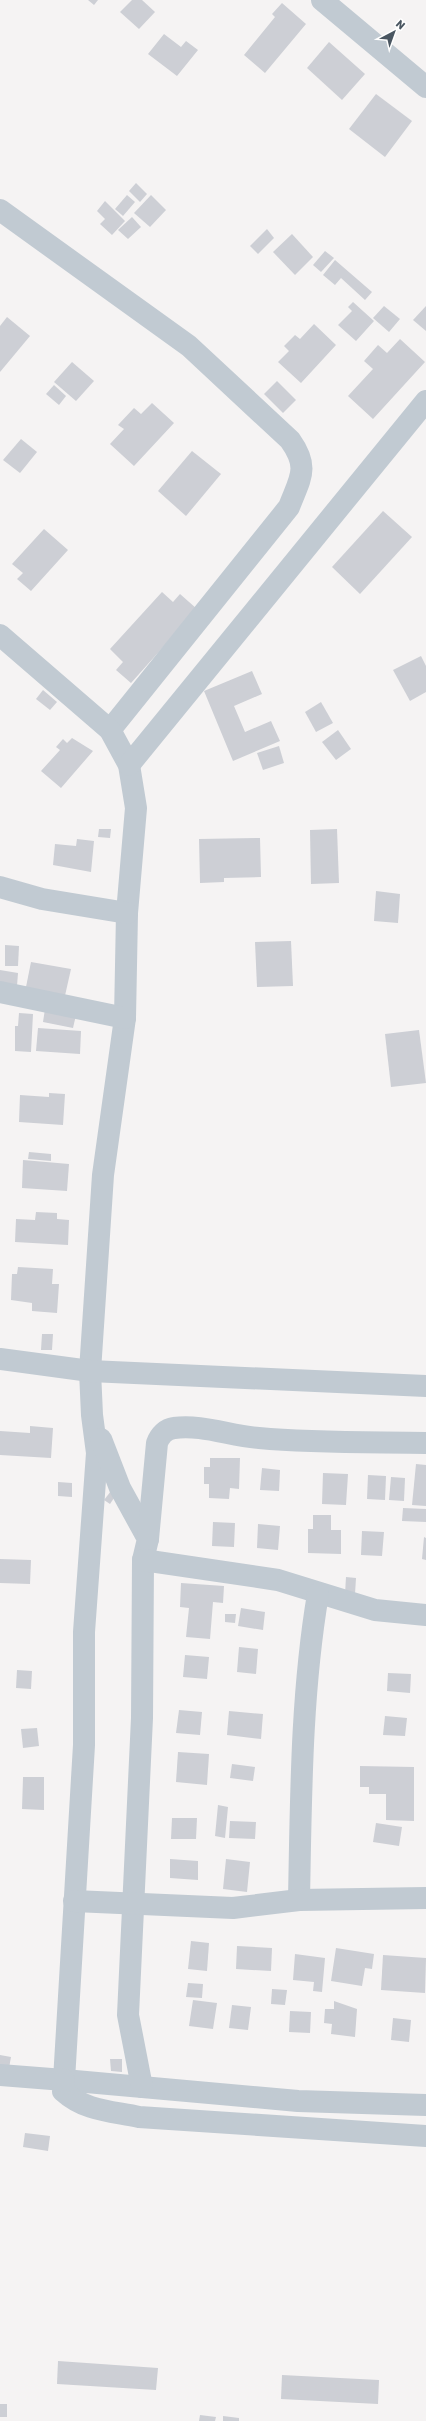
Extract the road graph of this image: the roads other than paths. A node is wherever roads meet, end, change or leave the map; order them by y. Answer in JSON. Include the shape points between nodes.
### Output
{"nodes":[{"id":1,"x":322,"y":0,"type":"edge"},
{"id":2,"x":426,"y":87,"type":"edge"},
{"id":3,"x":0,"y":210,"type":"edge"},
{"id":4,"x":426,"y":401,"type":"edge"},
{"id":5,"x":0,"y":635,"type":"edge"},
{"id":6,"x":110,"y":730,"type":"junction"},
{"id":7,"x":129,"y":765,"type":"junction"},
{"id":8,"x":0,"y":887,"type":"edge"},
{"id":9,"x":127,"y":913,"type":"junction"},
{"id":10,"x":0,"y":992,"type":"edge"},
{"id":11,"x":124,"y":1018,"type":"junction"},
{"id":12,"x":0,"y":1359,"type":"edge"},
{"id":13,"x":90,"y":1371,"type":"junction"},
{"id":14,"x":426,"y":1386,"type":"edge"},
{"id":15,"x":92,"y":1415,"type":"junction"},
{"id":16,"x":426,"y":1443,"type":"edge"},
{"id":17,"x":145,"y":1549,"type":"junction"},
{"id":18,"x":318,"y":1594,"type":"junction"},
{"id":19,"x":426,"y":1615,"type":"edge"},
{"id":20,"x":426,"y":1898,"type":"edge"},
{"id":21,"x":299,"y":1900,"type":"junction"},
{"id":22,"x":74,"y":1901,"type":"junction"},
{"id":23,"x":134,"y":1902,"type":"junction"},
{"id":24,"x":0,"y":2075,"type":"edge"},
{"id":25,"x":64,"y":2080,"type":"junction"},
{"id":26,"x":142,"y":2087,"type":"junction"},
{"id":27,"x":426,"y":2105,"type":"edge"},
{"id":28,"x":426,"y":2136,"type":"edge"}],
"edges":[{"from":1,"to":2,"type":"street"},
{"from":3,"to":6,"type":"street","via":[[189,346],[290,440],[300,455],[303,469],[289,507]]},
{"from":4,"to":7,"type":"street"},
{"from":5,"to":6,"type":"street"},
{"from":6,"to":7,"type":"street"},
{"from":7,"to":9,"type":"street","via":[[136,808]]},
{"from":8,"to":9,"type":"street","via":[[42,899]]},
{"from":9,"to":11,"type":"street"},
{"from":10,"to":11,"type":"street"},
{"from":11,"to":13,"type":"street","via":[[103,1175]]},
{"from":12,"to":13,"type":"street"},
{"from":13,"to":14,"type":"street"},
{"from":13,"to":15,"type":"street"},
{"from":15,"to":17,"type":"street"},
{"from":15,"to":22,"type":"street","via":[[97,1453],[84,1632],[84,1745]]},
{"from":16,"to":17,"type":"street","via":[[316,1443],[236,1436],[192,1427],[173,1428],[159,1437],[157,1443]]},
{"from":17,"to":18,"type":"street","via":[[278,1580]]},
{"from":17,"to":23,"type":"street","via":[[142,1718]]},
{"from":18,"to":19,"type":"street","via":[[375,1610]]},
{"from":18,"to":21,"type":"street","via":[[309,1645],[302,1757]]},
{"from":20,"to":21,"type":"street"},
{"from":21,"to":23,"type":"street","via":[[233,1908]]},
{"from":22,"to":23,"type":"street"},
{"from":22,"to":25,"type":"street"},
{"from":23,"to":26,"type":"street","via":[[128,2015]]},
{"from":24,"to":25,"type":"street"},
{"from":25,"to":26,"type":"street"},
{"from":25,"to":28,"type":"street","via":[[63,2091],[75,2102],[139,2117]]},
{"from":26,"to":27,"type":"street","via":[[298,2101]]}]}
